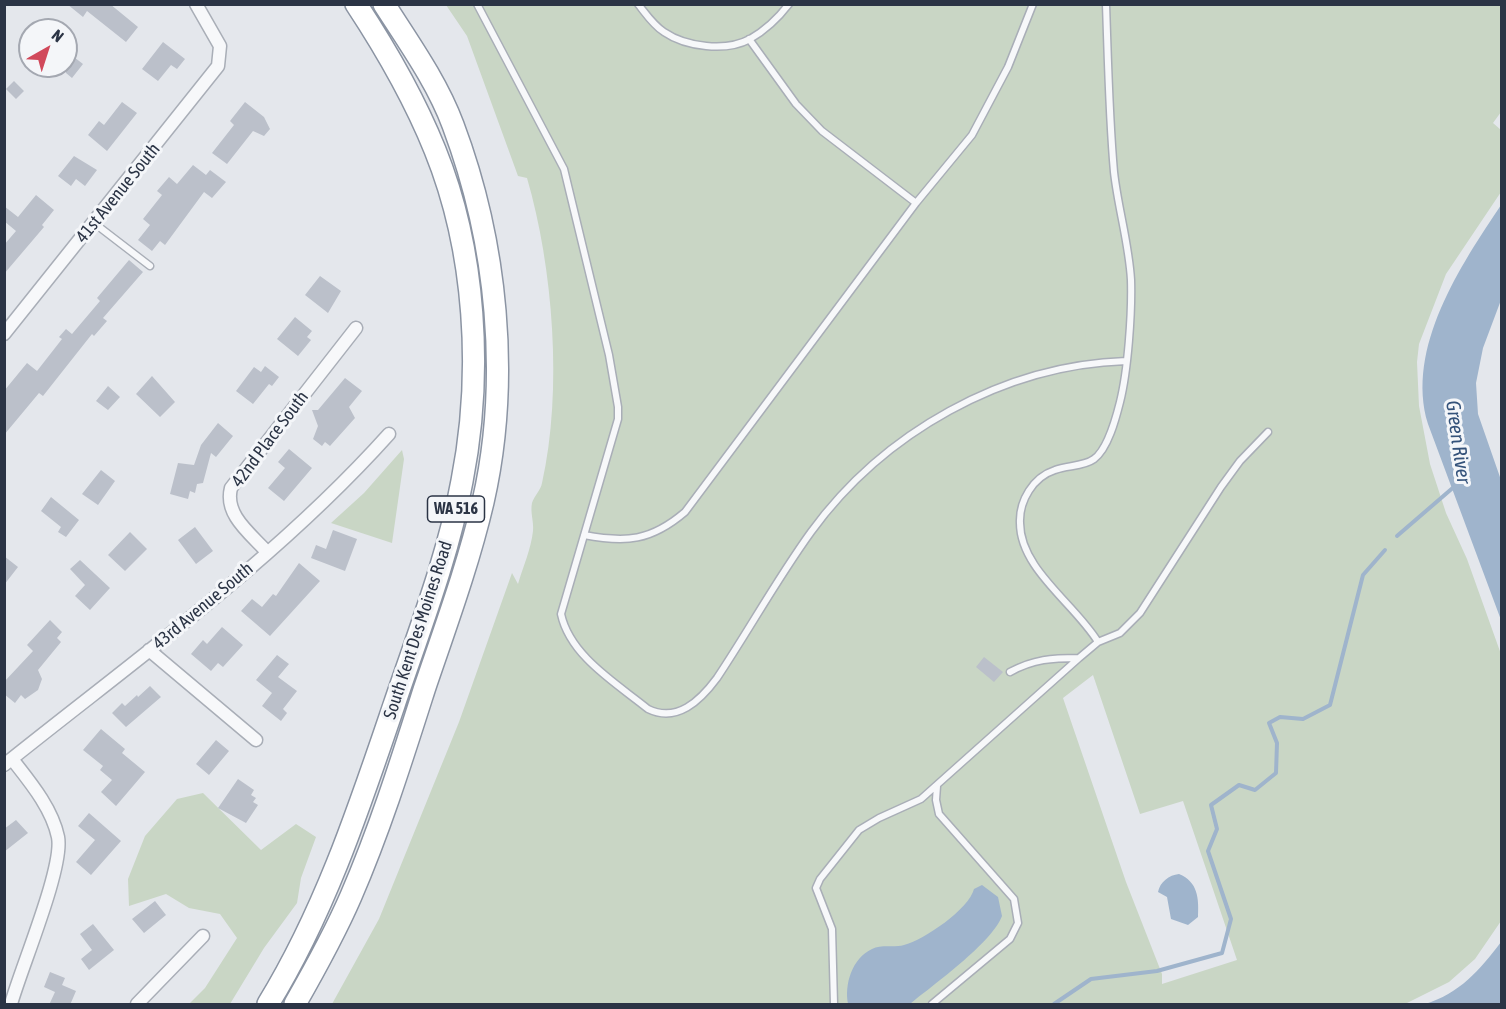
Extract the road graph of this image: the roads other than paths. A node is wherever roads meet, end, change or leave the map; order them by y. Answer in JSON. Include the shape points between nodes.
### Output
{"nodes":[{"id":1,"x":196,"y":4,"type":"edge"},
{"id":2,"x":356,"y":4,"type":"edge"},
{"id":3,"x":384,"y":4,"type":"edge"},
{"id":4,"x":477,"y":4,"type":"edge"},
{"id":5,"x":638,"y":4,"type":"edge"},
{"id":6,"x":789,"y":4,"type":"edge"},
{"id":7,"x":1033,"y":4,"type":"edge"},
{"id":8,"x":1106,"y":4,"type":"edge"},
{"id":9,"x":749,"y":39,"type":"junction"},
{"id":10,"x":916,"y":203,"type":"junction"},
{"id":11,"x":94,"y":223,"type":"junction"},
{"id":12,"x":150,"y":266,"type":"dead end"},
{"id":13,"x":356,"y":328,"type":"dead end"},
{"id":14,"x":4,"y":334,"type":"edge"},
{"id":15,"x":1126,"y":361,"type":"junction"},
{"id":16,"x":1268,"y":432,"type":"dead end"},
{"id":17,"x":389,"y":434,"type":"dead end"},
{"id":18,"x":584,"y":534,"type":"junction"},
{"id":19,"x":267,"y":552,"type":"junction"},
{"id":20,"x":1098,"y":642,"type":"junction"},
{"id":21,"x":149,"y":650,"type":"junction"},
{"id":22,"x":1079,"y":658,"type":"junction"},
{"id":23,"x":1010,"y":672,"type":"dead end"},
{"id":24,"x":256,"y":740,"type":"dead end"},
{"id":25,"x":8,"y":762,"type":"edge"},
{"id":26,"x":938,"y":786,"type":"junction"},
{"id":27,"x":203,"y":936,"type":"dead end"},
{"id":28,"x":11,"y":1005,"type":"edge"},
{"id":29,"x":137,"y":1005,"type":"edge"},
{"id":30,"x":268,"y":1005,"type":"edge"},
{"id":31,"x":295,"y":1005,"type":"edge"},
{"id":32,"x":834,"y":1005,"type":"edge"},
{"id":33,"x":932,"y":1005,"type":"edge"}],
"edges":[{"from":1,"to":11,"type":"street","name":"41st Avenue South","via":[[220,46],[218,66]]},
{"from":2,"to":30,"type":"highway","name":"South Kent Des Moines Road","number":"WA 516","via":[[400,74],[444,175],[469,290],[472,402],[466,458],[452,525],[380,748],[327,890]]},
{"from":3,"to":31,"type":"highway","name":"South Kent Des Moines Road","number":"WA 516","via":[[453,124],[477,205],[493,290],[497,358],[494,429],[483,500],[464,569],[376,833],[351,897]]},
{"from":4,"to":18,"type":"lane","via":[[564,169],[611,366],[618,419]]},
{"from":5,"to":9,"type":"lane","via":[[662,31],[676,39],[720,45]]},
{"from":6,"to":9,"type":"lane"},
{"from":7,"to":10,"type":"lane","via":[[1008,67],[972,135]]},
{"from":8,"to":15,"type":"lane","via":[[1109,116],[1131,281]]},
{"from":9,"to":10,"type":"lane","via":[[796,104],[822,131]]},
{"from":10,"to":18,"type":"lane","via":[[685,512],[651,535],[610,540]]},
{"from":11,"to":12,"type":"lane"},
{"from":11,"to":14,"type":"street","name":"41st Avenue South"},
{"from":13,"to":19,"type":"street","name":"42nd Place South","via":[[231,488],[228,497],[232,511]]},
{"from":15,"to":18,"type":"lane","via":[[1081,366],[999,388],[940,415],[891,450],[835,502],[811,532],[708,690],[691,706],[672,713],[648,709],[592,663],[563,624],[561,614]]},
{"from":15,"to":20,"type":"lane","via":[[1120,402],[1100,453],[1093,460],[1045,474],[1028,493],[1020,513],[1021,534],[1033,564],[1078,613]]},
{"from":16,"to":20,"type":"lane","via":[[1234,470],[1140,613],[1120,633]]},
{"from":17,"to":19,"type":"street","name":"43rd Avenue South","via":[[346,482]]},
{"from":19,"to":21,"type":"street","name":"43rd Avenue South"},
{"from":20,"to":22,"type":"lane"},
{"from":21,"to":24,"type":"street"},
{"from":21,"to":25,"type":"street","name":"43rd Avenue South"},
{"from":22,"to":23,"type":"lane","via":[[1044,657]]},
{"from":22,"to":26,"type":"lane"},
{"from":25,"to":28,"type":"street","via":[[46,809],[59,845],[54,873]]},
{"from":26,"to":32,"type":"lane","via":[[908,807],[859,830],[817,883],[834,942]]},
{"from":26,"to":33,"type":"lane","via":[[939,814],[1014,899],[1018,923],[1010,939]]},
{"from":27,"to":29,"type":"street"}]}
